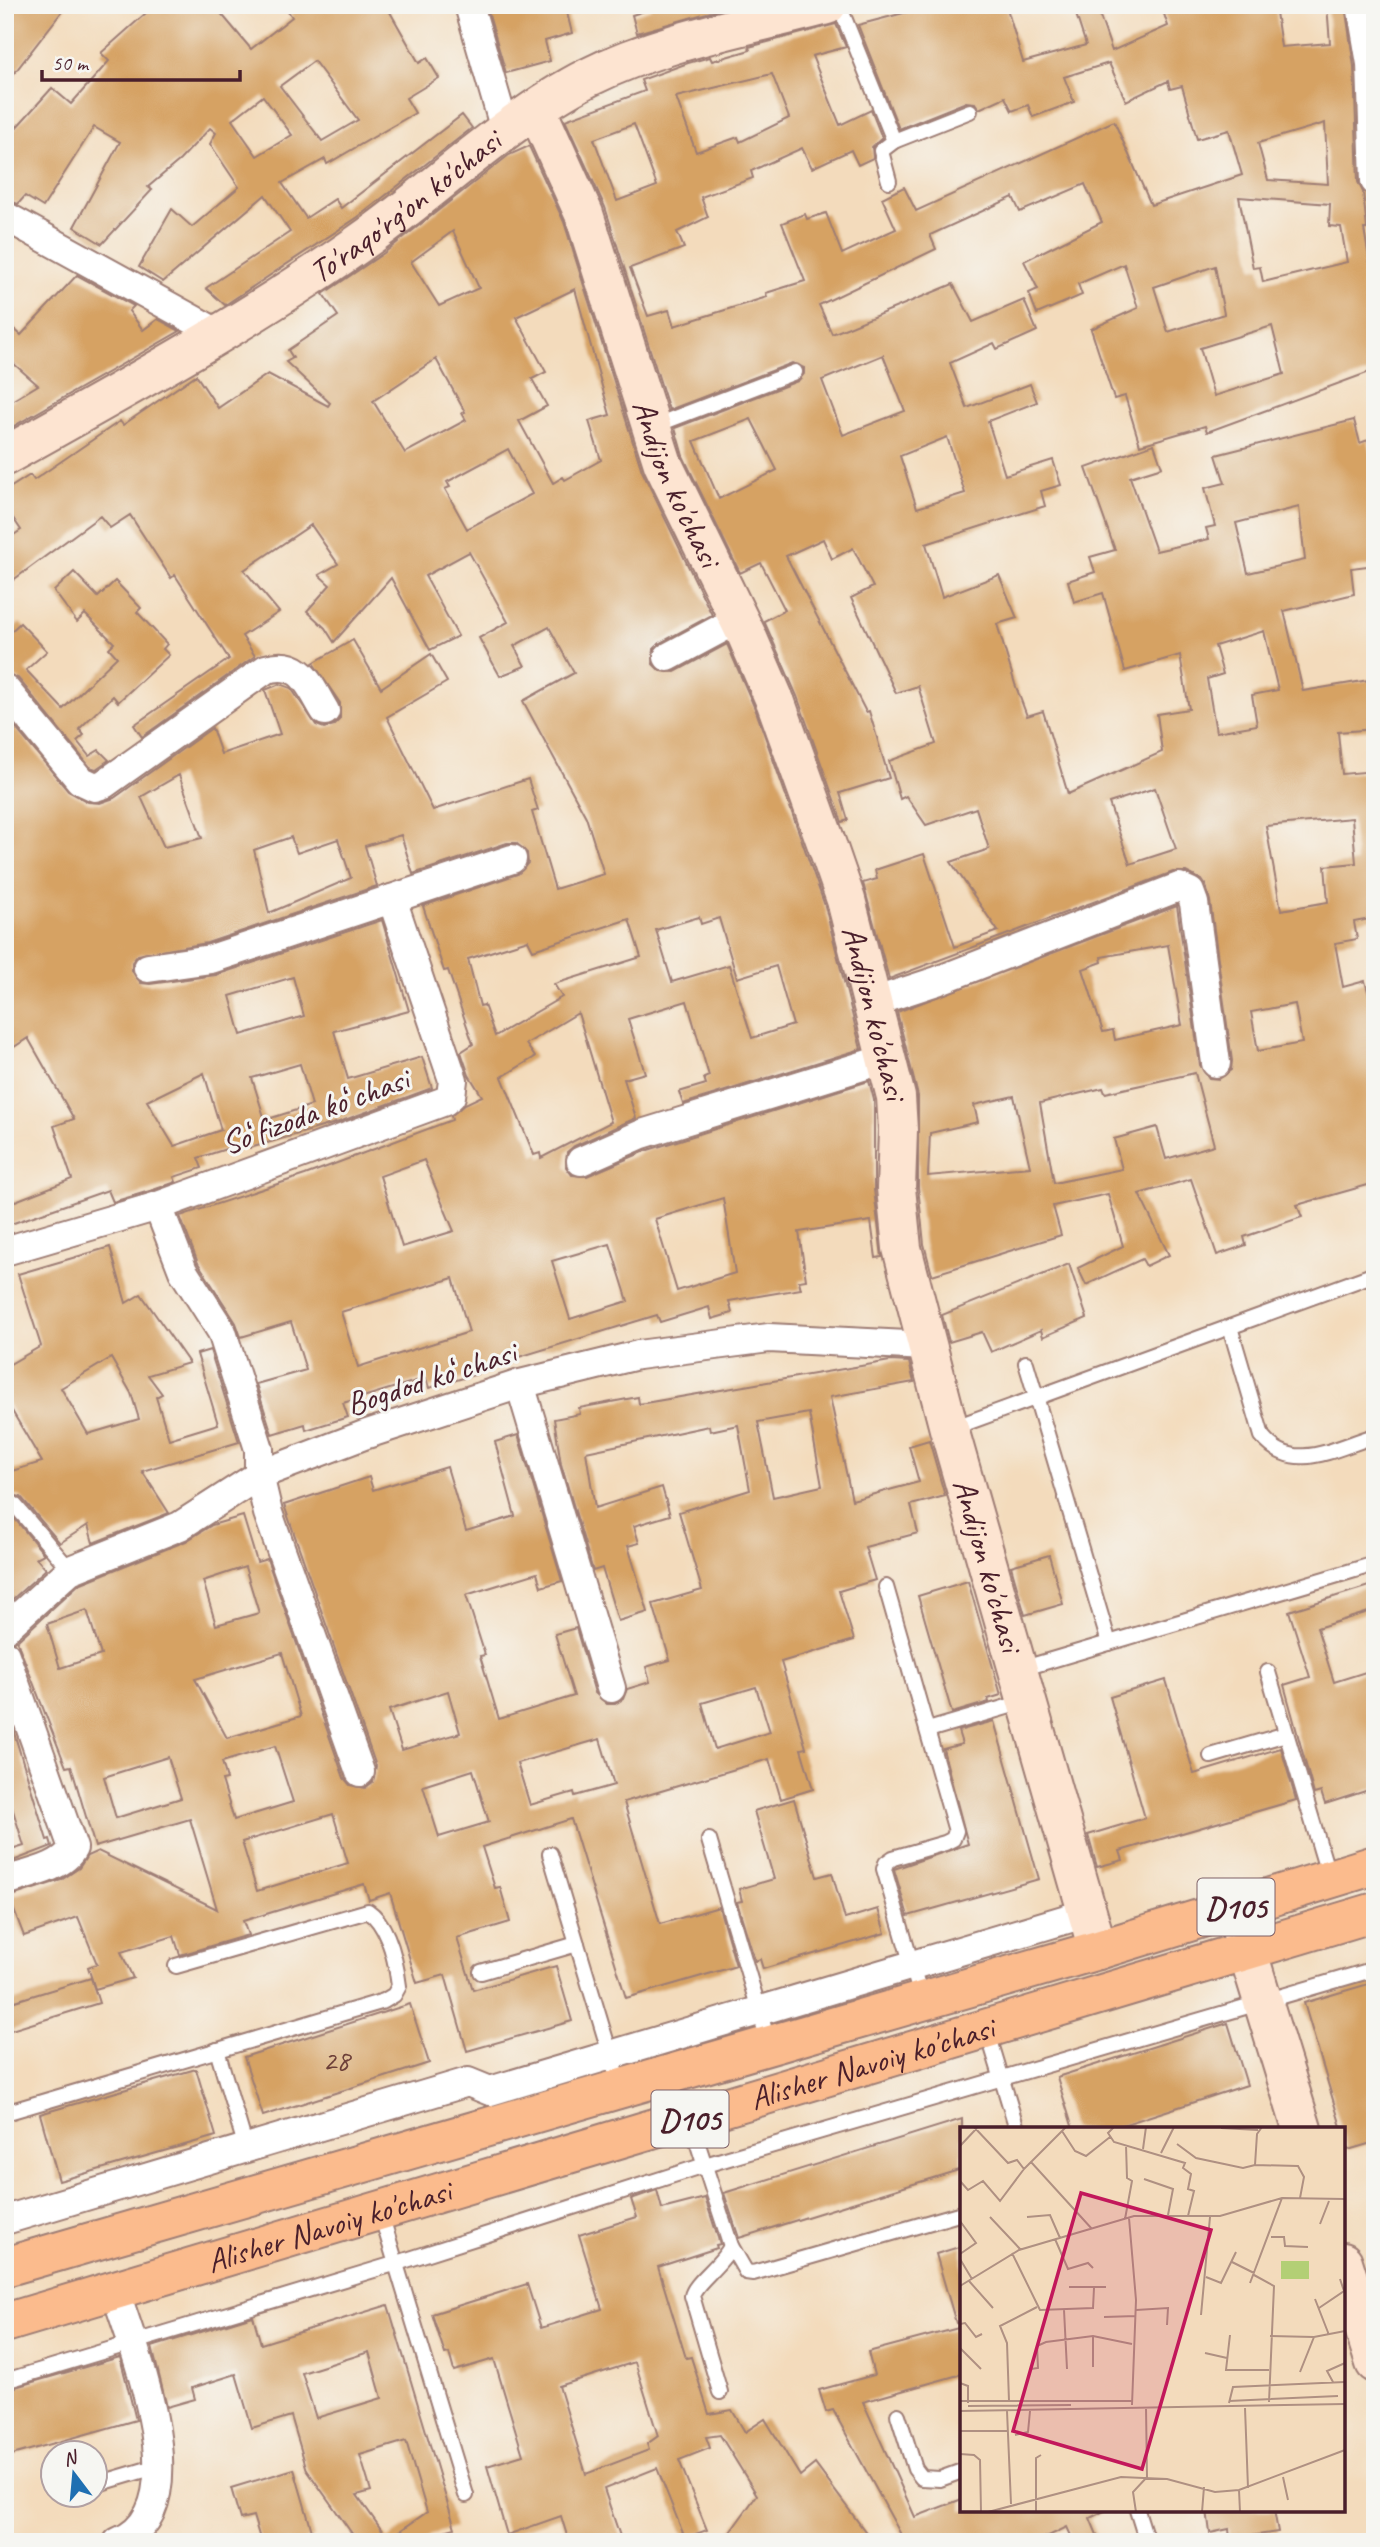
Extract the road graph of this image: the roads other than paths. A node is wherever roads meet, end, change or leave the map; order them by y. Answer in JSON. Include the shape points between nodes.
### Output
{"nodes":[{"id":1,"x":469,"y":5,"type":"edge"},
{"id":2,"x":827,"y":5,"type":"edge"},
{"id":3,"x":839,"y":5,"type":"edge"},
{"id":4,"x":1361,"y":5,"type":"edge"},
{"id":5,"x":537,"y":110,"type":"junction"},
{"id":6,"x":970,"y":111,"type":"dead end"},
{"id":7,"x":506,"y":133,"type":"junction"},
{"id":8,"x":894,"y":141,"type":"junction"},
{"id":9,"x":889,"y":181,"type":"dead end"},
{"id":10,"x":1375,"y":181,"type":"edge"},
{"id":11,"x":5,"y":216,"type":"edge"},
{"id":12,"x":221,"y":335,"type":"junction"},
{"id":13,"x":795,"y":372,"type":"dead end"},
{"id":14,"x":650,"y":428,"type":"junction"},
{"id":15,"x":5,"y":456,"type":"edge"},
{"id":16,"x":739,"y":619,"type":"junction"},
{"id":17,"x":667,"y":657,"type":"dead end"},
{"id":18,"x":5,"y":689,"type":"edge"},
{"id":19,"x":325,"y":711,"type":"dead end"},
{"id":20,"x":512,"y":859,"type":"dead end"},
{"id":21,"x":393,"y":899,"type":"junction"},
{"id":22,"x":148,"y":968,"type":"dead end"},
{"id":23,"x":870,"y":1003,"type":"junction"},
{"id":24,"x":885,"y":1059,"type":"junction"},
{"id":25,"x":1216,"y":1063,"type":"dead end"},
{"id":26,"x":581,"y":1161,"type":"dead end"},
{"id":27,"x":158,"y":1206,"type":"junction"},
{"id":28,"x":5,"y":1251,"type":"edge"},
{"id":29,"x":1375,"y":1274,"type":"edge"},
{"id":30,"x":1230,"y":1327,"type":"junction"},
{"id":31,"x":927,"y":1346,"type":"junction"},
{"id":32,"x":1026,"y":1363,"type":"dead end"},
{"id":33,"x":520,"y":1384,"type":"junction"},
{"id":34,"x":1036,"y":1398,"type":"junction"},
{"id":35,"x":948,"y":1429,"type":"junction"},
{"id":36,"x":1375,"y":1436,"type":"edge"},
{"id":37,"x":259,"y":1475,"type":"junction"},
{"id":38,"x":14,"y":1504,"type":"dead end"},
{"id":39,"x":1375,"y":1564,"type":"edge"},
{"id":40,"x":70,"y":1570,"type":"junction"},
{"id":41,"x":886,"y":1587,"type":"dead end"},
{"id":42,"x":5,"y":1629,"type":"edge"},
{"id":43,"x":1109,"y":1643,"type":"junction"},
{"id":44,"x":5,"y":1655,"type":"edge"},
{"id":45,"x":1268,"y":1672,"type":"dead end"},
{"id":46,"x":1020,"y":1686,"type":"junction"},
{"id":47,"x":611,"y":1688,"type":"dead end"},
{"id":48,"x":928,"y":1730,"type":"junction"},
{"id":49,"x":1286,"y":1734,"type":"junction"},
{"id":50,"x":1211,"y":1756,"type":"dead end"},
{"id":51,"x":360,"y":1772,"type":"dead end"},
{"id":52,"x":709,"y":1840,"type":"dead end"},
{"id":53,"x":550,"y":1854,"type":"dead end"},
{"id":54,"x":1375,"y":1865,"type":"edge"},
{"id":55,"x":1329,"y":1879,"type":"junction"},
{"id":56,"x":5,"y":1881,"type":"edge"},
{"id":57,"x":1234,"y":1907,"type":"junction"},
{"id":58,"x":1375,"y":1912,"type":"edge"},
{"id":59,"x":1087,"y":1913,"type":"junction"},
{"id":60,"x":577,"y":1944,"type":"junction"},
{"id":61,"x":1098,"y":1950,"type":"junction"},
{"id":62,"x":1246,"y":1951,"type":"junction"},
{"id":63,"x":912,"y":1965,"type":"junction"},
{"id":64,"x":176,"y":1966,"type":"dead end"},
{"id":65,"x":1375,"y":1969,"type":"edge"},
{"id":66,"x":481,"y":1972,"type":"dead end"},
{"id":67,"x":923,"y":2001,"type":"junction"},
{"id":68,"x":1262,"y":2001,"type":"junction"},
{"id":69,"x":765,"y":2029,"type":"junction"},
{"id":70,"x":987,"y":2031,"type":"junction"},
{"id":71,"x":217,"y":2050,"type":"junction"},
{"id":72,"x":615,"y":2072,"type":"junction"},
{"id":73,"x":1003,"y":2080,"type":"junction"},
{"id":74,"x":5,"y":2113,"type":"edge"},
{"id":75,"x":690,"y":2119,"type":"junction"},
{"id":76,"x":1016,"y":2127,"type":"edge"},
{"id":77,"x":1301,"y":2127,"type":"edge"},
{"id":78,"x":246,"y":2148,"type":"junction"},
{"id":79,"x":705,"y":2165,"type":"junction"},
{"id":80,"x":380,"y":2211,"type":"junction"},
{"id":81,"x":960,"y":2214,"type":"edge"},
{"id":82,"x":5,"y":2220,"type":"edge"},
{"id":83,"x":731,"y":2246,"type":"junction"},
{"id":84,"x":394,"y":2264,"type":"junction"},
{"id":85,"x":5,"y":2267,"type":"edge"},
{"id":86,"x":1345,"y":2268,"type":"edge"},
{"id":87,"x":116,"y":2290,"type":"junction"},
{"id":88,"x":5,"y":2323,"type":"edge"},
{"id":89,"x":132,"y":2343,"type":"junction"},
{"id":90,"x":1375,"y":2363,"type":"edge"},
{"id":91,"x":5,"y":2381,"type":"edge"},
{"id":92,"x":720,"y":2392,"type":"dead end"},
{"id":93,"x":898,"y":2415,"type":"dead end"},
{"id":94,"x":158,"y":2466,"type":"junction"},
{"id":95,"x":960,"y":2472,"type":"edge"},
{"id":96,"x":108,"y":2481,"type":"edge"},
{"id":97,"x":466,"y":2495,"type":"dead end"},
{"id":98,"x":1138,"y":2512,"type":"edge"},
{"id":99,"x":118,"y":2542,"type":"edge"},
{"id":100,"x":1147,"y":2542,"type":"edge"}],
"edges":[{"from":1,"to":7,"type":"street"},
{"from":2,"to":5,"type":"street","name":"To'raqo'rg'on ko'chasi","via":[[657,51],[589,77]]},
{"from":3,"to":8,"type":"lane"},
{"from":4,"to":10,"type":"street","via":[[1371,64]]},
{"from":5,"to":7,"type":"street","name":"To'raqo'rg'on ko'chasi"},
{"from":5,"to":14,"type":"street","name":"Andijon ko'chasi","via":[[584,214]]},
{"from":6,"to":8,"type":"lane"},
{"from":7,"to":12,"type":"street","name":"To'raqo'rg'on ko'chasi","via":[[371,235]]},
{"from":8,"to":9,"type":"lane","via":[[881,151]]},
{"from":11,"to":12,"type":"street"},
{"from":12,"to":15,"type":"street","name":"To'raqo'rg'on ko'chasi"},
{"from":13,"to":14,"type":"lane"},
{"from":14,"to":16,"type":"street","name":"Andijon ko'chasi"},
{"from":16,"to":17,"type":"street"},
{"from":16,"to":23,"type":"street","name":"Andijon ko'chasi","via":[[776,703],[846,900]]},
{"from":18,"to":19,"type":"street","via":[[80,780],[95,787],[267,669],[281,665],[303,675]]},
{"from":20,"to":21,"type":"street"},
{"from":21,"to":22,"type":"street","via":[[211,959]]},
{"from":21,"to":27,"type":"street","name":"Soʻfizoda koʻchasi","via":[[453,1080],[451,1096]]},
{"from":23,"to":24,"type":"street","name":"Andijon ko'chasi"},
{"from":23,"to":25,"type":"street","via":[[1179,887],[1190,892],[1194,903]]},
{"from":24,"to":26,"type":"street","via":[[666,1126]]},
{"from":24,"to":31,"type":"street","name":"Andijon ko'chasi","via":[[897,1108],[896,1188],[902,1248]]},
{"from":27,"to":28,"type":"street","name":"Soʻfizoda koʻchasi"},
{"from":27,"to":37,"type":"street","via":[[183,1271],[222,1332],[259,1449]]},
{"from":29,"to":30,"type":"lane"},
{"from":30,"to":34,"type":"lane"},
{"from":30,"to":36,"type":"lane","via":[[1262,1436],[1273,1450],[1303,1458]]},
{"from":31,"to":33,"type":"street","name":"Bogdod koʻchasi","via":[[769,1338],[638,1355]]},
{"from":31,"to":35,"type":"street","name":"Andijon ko'chasi"},
{"from":32,"to":34,"type":"lane"},
{"from":33,"to":37,"type":"street","name":"Bogdod koʻchasi"},
{"from":33,"to":47,"type":"street"},
{"from":34,"to":35,"type":"lane"},
{"from":34,"to":43,"type":"lane"},
{"from":35,"to":46,"type":"street","name":"Andijon ko'chasi"},
{"from":37,"to":40,"type":"street","name":"Bogdod koʻchasi","via":[[180,1526]]},
{"from":37,"to":51,"type":"street","via":[[268,1513]]},
{"from":38,"to":40,"type":"lane"},
{"from":39,"to":43,"type":"lane"},
{"from":40,"to":42,"type":"street","name":"Bogdod koʻchasi"},
{"from":41,"to":48,"type":"lane"},
{"from":43,"to":46,"type":"lane"},
{"from":44,"to":56,"type":"street","via":[[72,1848],[59,1862]]},
{"from":45,"to":49,"type":"lane"},
{"from":46,"to":48,"type":"lane"},
{"from":46,"to":59,"type":"street","name":"Andijon ko'chasi"},
{"from":48,"to":63,"type":"lane","via":[[956,1831],[945,1843],[886,1863],[885,1875]]},
{"from":49,"to":50,"type":"lane"},
{"from":49,"to":55,"type":"lane"},
{"from":52,"to":69,"type":"lane"},
{"from":53,"to":60,"type":"lane"},
{"from":54,"to":55,"type":"main road","name":"Alisher Navoiy ko'chasi","number":"D105"},
{"from":55,"to":57,"type":"main road","name":"Alisher Navoiy ko'chasi","number":"D105"},
{"from":57,"to":61,"type":"main road","name":"Alisher Navoiy ko'chasi","number":"D105"},
{"from":57,"to":62,"type":"street"},
{"from":58,"to":62,"type":"main road","name":"Alisher Navoiy ko'chasi","number":"D105"},
{"from":59,"to":61,"type":"street","name":"Andijon ko'chasi"},
{"from":59,"to":63,"type":"street"},
{"from":60,"to":66,"type":"lane"},
{"from":60,"to":72,"type":"lane"},
{"from":61,"to":67,"type":"main road","name":"Alisher Navoiy ko'chasi","number":"D105"},
{"from":62,"to":68,"type":"street"},
{"from":62,"to":70,"type":"main road","name":"Alisher Navoiy ko'chasi","number":"D105"},
{"from":63,"to":67,"type":"lane"},
{"from":63,"to":69,"type":"street"},
{"from":64,"to":71,"type":"lane","via":[[357,1912],[368,1911],[384,1928],[399,1986],[394,1995]]},
{"from":65,"to":68,"type":"lane"},
{"from":67,"to":69,"type":"main road","name":"Alisher Navoiy ko'chasi","number":"D105"},
{"from":68,"to":73,"type":"lane"},
{"from":68,"to":77,"type":"street"},
{"from":69,"to":72,"type":"main road","name":"Alisher Navoiy ko'chasi","number":"D105"},
{"from":70,"to":73,"type":"lane"},
{"from":70,"to":75,"type":"main road","name":"Alisher Navoiy ko'chasi","number":"D105"},
{"from":71,"to":74,"type":"lane"},
{"from":71,"to":78,"type":"lane"},
{"from":72,"to":78,"type":"street","via":[[490,2091],[468,2082]]},
{"from":72,"to":85,"type":"main road","name":"Alisher Navoiy ko'chasi","number":"D105"},
{"from":73,"to":76,"type":"lane"},
{"from":73,"to":79,"type":"lane"},
{"from":75,"to":79,"type":"lane"},
{"from":75,"to":80,"type":"main road","name":"Alisher Navoiy ko'chasi","number":"D105"},
{"from":78,"to":82,"type":"street"},
{"from":79,"to":83,"type":"lane"},
{"from":79,"to":84,"type":"lane"},
{"from":80,"to":84,"type":"lane"},
{"from":80,"to":87,"type":"main road","name":"Alisher Navoiy ko'chasi","number":"D105"},
{"from":81,"to":83,"type":"lane","via":[[753,2273],[746,2272]]},
{"from":83,"to":92,"type":"lane","via":[[725,2259],[693,2289],[692,2296]]},
{"from":84,"to":89,"type":"lane"},
{"from":84,"to":97,"type":"lane"},
{"from":86,"to":90,"type":"street"},
{"from":87,"to":88,"type":"main road","name":"Alisher Navoiy ko'chasi","number":"D105"},
{"from":87,"to":89,"type":"street"},
{"from":89,"to":91,"type":"lane"},
{"from":89,"to":94,"type":"street","via":[[153,2410]]},
{"from":93,"to":95,"type":"lane","via":[[915,2469],[922,2477],[940,2479]]},
{"from":94,"to":96,"type":"lane"},
{"from":94,"to":99,"type":"street","via":[[152,2509],[142,2526]]},
{"from":98,"to":100,"type":"lane"}]}
